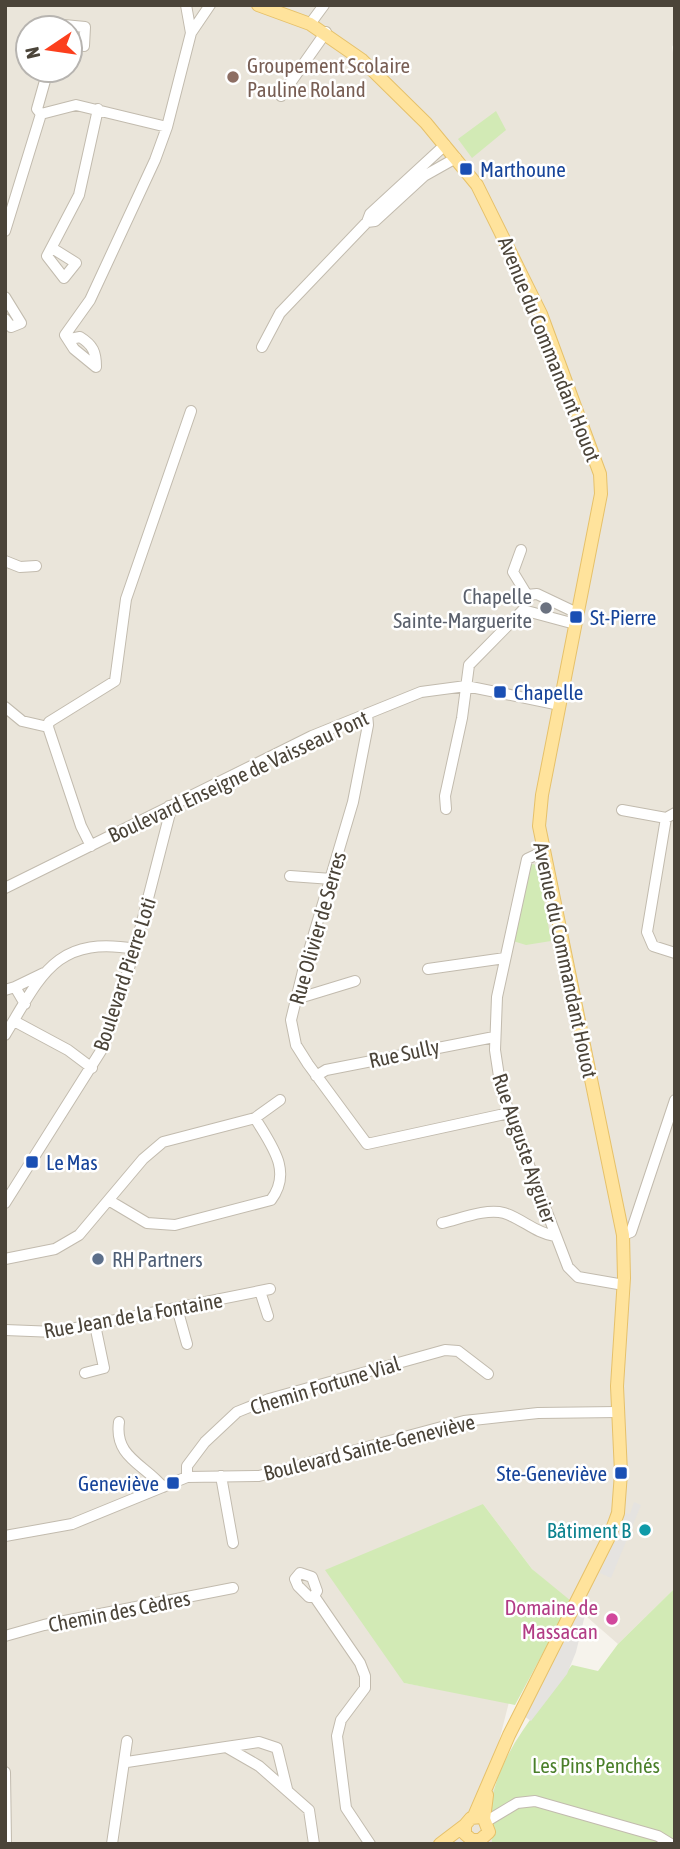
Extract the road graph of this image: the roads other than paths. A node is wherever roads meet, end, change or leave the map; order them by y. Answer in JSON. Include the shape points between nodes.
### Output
{"nodes":[{"id":1,"x":186,"y":5,"type":"edge"},
{"id":2,"x":192,"y":5,"type":"edge"},
{"id":3,"x":258,"y":5,"type":"edge"},
{"id":4,"x":324,"y":5,"type":"edge"},
{"id":5,"x":210,"y":6,"type":"edge"},
{"id":6,"x":310,"y":24,"type":"junction"},
{"id":7,"x":84,"y":27,"type":"edge"},
{"id":8,"x":326,"y":32,"type":"junction"},
{"id":9,"x":191,"y":33,"type":"junction"},
{"id":10,"x":84,"y":46,"type":"edge"},
{"id":11,"x":43,"y":84,"type":"edge"},
{"id":12,"x":281,"y":96,"type":"dead end"},
{"id":13,"x":98,"y":108,"type":"junction"},
{"id":14,"x":41,"y":114,"type":"junction"},
{"id":15,"x":167,"y":127,"type":"junction"},
{"id":16,"x":445,"y":145,"type":"junction"},
{"id":17,"x":456,"y":158,"type":"junction"},
{"id":18,"x":367,"y":222,"type":"junction"},
{"id":19,"x":5,"y":231,"type":"edge"},
{"id":20,"x":52,"y":248,"type":"dead end"},
{"id":21,"x":5,"y":297,"type":"edge"},
{"id":22,"x":5,"y":319,"type":"edge"},
{"id":23,"x":67,"y":337,"type":"dead end"},
{"id":24,"x":262,"y":347,"type":"dead end"},
{"id":25,"x":191,"y":411,"type":"dead end"},
{"id":26,"x":521,"y":550,"type":"dead end"},
{"id":27,"x":5,"y":561,"type":"edge"},
{"id":28,"x":36,"y":566,"type":"dead end"},
{"id":29,"x":527,"y":595,"type":"junction"},
{"id":30,"x":523,"y":610,"type":"junction"},
{"id":31,"x":576,"y":618,"type":"junction"},
{"id":32,"x":466,"y":686,"type":"junction"},
{"id":33,"x":560,"y":705,"type":"junction"},
{"id":34,"x":5,"y":707,"type":"edge"},
{"id":35,"x":367,"y":714,"type":"junction"},
{"id":36,"x":48,"y":727,"type":"junction"},
{"id":37,"x":169,"y":806,"type":"junction"},
{"id":38,"x":446,"y":809,"type":"dead end"},
{"id":39,"x":622,"y":810,"type":"dead end"},
{"id":40,"x":670,"y":815,"type":"edge"},
{"id":41,"x":91,"y":846,"type":"junction"},
{"id":42,"x":542,"y":852,"type":"junction"},
{"id":43,"x":290,"y":876,"type":"dead end"},
{"id":44,"x":332,"y":879,"type":"junction"},
{"id":45,"x":5,"y":888,"type":"edge"},
{"id":46,"x":135,"y":949,"type":"junction"},
{"id":47,"x":675,"y":953,"type":"edge"},
{"id":48,"x":505,"y":958,"type":"junction"},
{"id":49,"x":428,"y":969,"type":"dead end"},
{"id":50,"x":44,"y":973,"type":"junction"},
{"id":51,"x":355,"y":981,"type":"dead end"},
{"id":52,"x":10,"y":988,"type":"edge"},
{"id":53,"x":296,"y":999,"type":"junction"},
{"id":54,"x":25,"y":1004,"type":"junction"},
{"id":55,"x":14,"y":1021,"type":"junction"},
{"id":56,"x":5,"y":1035,"type":"edge"},
{"id":57,"x":494,"y":1037,"type":"junction"},
{"id":58,"x":92,"y":1069,"type":"junction"},
{"id":59,"x":316,"y":1076,"type":"junction"},
{"id":60,"x":280,"y":1100,"type":"dead end"},
{"id":61,"x":675,"y":1101,"type":"edge"},
{"id":62,"x":509,"y":1113,"type":"junction"},
{"id":63,"x":255,"y":1118,"type":"junction"},
{"id":64,"x":110,"y":1201,"type":"junction"},
{"id":65,"x":5,"y":1203,"type":"edge"},
{"id":66,"x":442,"y":1223,"type":"dead end"},
{"id":67,"x":623,"y":1235,"type":"junction"},
{"id":68,"x":555,"y":1236,"type":"junction"},
{"id":69,"x":5,"y":1259,"type":"edge"},
{"id":70,"x":624,"y":1285,"type":"junction"},
{"id":71,"x":177,"y":1308,"type":"junction"},
{"id":72,"x":268,"y":1316,"type":"dead end"},
{"id":73,"x":94,"y":1325,"type":"junction"},
{"id":74,"x":5,"y":1330,"type":"edge"},
{"id":75,"x":187,"y":1344,"type":"dead end"},
{"id":76,"x":85,"y":1373,"type":"dead end"},
{"id":77,"x":488,"y":1374,"type":"dead end"},
{"id":78,"x":618,"y":1412,"type":"junction"},
{"id":79,"x":119,"y":1422,"type":"dead end"},
{"id":80,"x":221,"y":1476,"type":"junction"},
{"id":81,"x":187,"y":1477,"type":"junction"},
{"id":82,"x":163,"y":1487,"type":"junction"},
{"id":83,"x":5,"y":1536,"type":"edge"},
{"id":84,"x":233,"y":1543,"type":"dead end"},
{"id":85,"x":233,"y":1588,"type":"dead end"},
{"id":86,"x":314,"y":1596,"type":"dead end"},
{"id":87,"x":5,"y":1636,"type":"edge"},
{"id":88,"x":127,"y":1741,"type":"dead end"},
{"id":89,"x":226,"y":1747,"type":"junction"},
{"id":90,"x":127,"y":1762,"type":"junction"},
{"id":91,"x":5,"y":1772,"type":"edge"},
{"id":92,"x":287,"y":1789,"type":"junction"},
{"id":93,"x":477,"y":1832,"type":"edge"},
{"id":94,"x":445,"y":1841,"type":"edge"},
{"id":95,"x":6,"y":1844,"type":"edge"},
{"id":96,"x":111,"y":1844,"type":"edge"},
{"id":97,"x":314,"y":1844,"type":"edge"},
{"id":98,"x":370,"y":1844,"type":"edge"},
{"id":99,"x":671,"y":1844,"type":"edge"}],
"edges":[{"from":1,"to":9,"type":"street"},
{"from":2,"to":5,"type":"street"},
{"from":3,"to":6,"type":"main road","name":"Avenue du Commandant Houot"},
{"from":4,"to":6,"type":"street"},
{"from":5,"to":9,"type":"street"},
{"from":6,"to":8,"type":"main road","name":"Avenue du Commandant Houot"},
{"from":7,"to":10,"type":"street"},
{"from":8,"to":12,"type":"street"},
{"from":8,"to":16,"type":"main road","name":"Avenue du Commandant Houot","via":[[377,72]]},
{"from":9,"to":15,"type":"street"},
{"from":11,"to":14,"type":"street","via":[[37,108]]},
{"from":13,"to":14,"type":"street","via":[[76,105]]},
{"from":13,"to":15,"type":"street"},
{"from":13,"to":20,"type":"street","via":[[79,195]]},
{"from":14,"to":19,"type":"street"},
{"from":15,"to":23,"type":"street","via":[[90,300]]},
{"from":16,"to":17,"type":"main road","name":"Avenue du Commandant Houot"},
{"from":16,"to":18,"type":"street","via":[[370,214]]},
{"from":17,"to":18,"type":"street","via":[[435,168],[374,221]]},
{"from":17,"to":31,"type":"main road","name":"Avenue du Commandant Houot","via":[[490,207],[526,281],[599,466],[601,494]]},
{"from":18,"to":24,"type":"street","via":[[279,313]]},
{"from":21,"to":22,"type":"street","via":[[21,323],[12,327]]},
{"from":25,"to":36,"type":"street","via":[[126,599],[114,681],[49,722]]},
{"from":26,"to":29,"type":"street","via":[[513,572]]},
{"from":27,"to":28,"type":"street","via":[[20,567]]},
{"from":29,"to":30,"type":"street"},
{"from":29,"to":31,"type":"street","via":[[537,594]]},
{"from":30,"to":31,"type":"street"},
{"from":30,"to":32,"type":"street","via":[[471,660]]},
{"from":31,"to":33,"type":"main road","name":"Avenue du Commandant Houot"},
{"from":32,"to":33,"type":"street","name":"Boulevard Enseigne de Vaisseau Pont"},
{"from":32,"to":35,"type":"street","name":"Boulevard Enseigne de Vaisseau Pont","via":[[428,690]]},
{"from":32,"to":38,"type":"street"},
{"from":33,"to":42,"type":"main road","name":"Avenue du Commandant Houot","via":[[540,812]]},
{"from":34,"to":36,"type":"street","via":[[22,721]]},
{"from":35,"to":37,"type":"street","name":"Boulevard Enseigne de Vaisseau Pont"},
{"from":35,"to":44,"type":"street","name":"Rue Olivier de Serres","via":[[353,802]]},
{"from":36,"to":41,"type":"street"},
{"from":37,"to":41,"type":"street","name":"Boulevard Enseigne de Vaisseau Pont"},
{"from":37,"to":46,"type":"street","name":"Boulevard Pierre Loti"},
{"from":39,"to":40,"type":"street"},
{"from":40,"to":47,"type":"street","via":[[647,932],[653,946]]},
{"from":41,"to":45,"type":"street","name":"Boulevard Enseigne de Vaisseau Pont"},
{"from":42,"to":48,"type":"street","name":"Rue Auguste Ayguier","via":[[527,859]]},
{"from":42,"to":67,"type":"main road","name":"Avenue du Commandant Houot"},
{"from":43,"to":44,"type":"street"},
{"from":44,"to":53,"type":"street","name":"Rue Olivier de Serres"},
{"from":46,"to":50,"type":"street","via":[[82,949],[56,961]]},
{"from":46,"to":58,"type":"street","name":"Boulevard Pierre Loti","via":[[104,1046]]},
{"from":48,"to":49,"type":"street"},
{"from":48,"to":57,"type":"street","name":"Rue Auguste Ayguier"},
{"from":50,"to":52,"type":"street"},
{"from":50,"to":54,"type":"street"},
{"from":51,"to":53,"type":"street"},
{"from":52,"to":54,"type":"street"},
{"from":53,"to":59,"type":"street","name":"Rue Olivier de Serres","via":[[292,1032]]},
{"from":54,"to":55,"type":"street"},
{"from":55,"to":56,"type":"street"},
{"from":55,"to":58,"type":"street","via":[[68,1050]]},
{"from":57,"to":59,"type":"street","name":"Rue Sully","via":[[326,1070]]},
{"from":57,"to":62,"type":"street","name":"Rue Auguste Ayguier"},
{"from":58,"to":65,"type":"street","name":"Boulevard Pierre Loti"},
{"from":59,"to":62,"type":"street","name":"Rue Olivier de Serres","via":[[368,1144]]},
{"from":60,"to":63,"type":"street"},
{"from":61,"to":67,"type":"street","via":[[631,1232]]},
{"from":62,"to":68,"type":"street","name":"Rue Auguste Ayguier"},
{"from":63,"to":64,"type":"street","via":[[163,1142],[143,1159]]},
{"from":63,"to":64,"type":"street","via":[[276,1154],[282,1175],[271,1200],[175,1224],[147,1223]]},
{"from":64,"to":69,"type":"street","via":[[68,1243],[35,1255]]},
{"from":66,"to":68,"type":"street","via":[[504,1213],[541,1234]]},
{"from":67,"to":70,"type":"main road","name":"Avenue du Commandant Houot"},
{"from":68,"to":70,"type":"street","name":"Rue Auguste Ayguier","via":[[568,1268],[578,1277]]},
{"from":70,"to":78,"type":"main road","name":"Avenue du Commandant Houot"},
{"from":71,"to":72,"type":"street","name":"Rue Jean de la Fontaine","via":[[265,1290]]},
{"from":71,"to":73,"type":"street","name":"Rue Jean de la Fontaine"},
{"from":71,"to":75,"type":"street"},
{"from":73,"to":74,"type":"street","name":"Rue Jean de la Fontaine","via":[[56,1332]]},
{"from":73,"to":76,"type":"street","via":[[104,1368]]},
{"from":77,"to":81,"type":"street","name":"Chemin Fortune Vial","via":[[458,1351],[445,1350],[269,1399],[237,1412],[205,1442],[187,1466]]},
{"from":78,"to":80,"type":"street","name":"Boulevard Sainte-Geneviève","via":[[471,1420],[259,1476]]},
{"from":78,"to":93,"type":"main road","name":"Avenue du Commandant Houot","via":[[618,1513],[492,1772]]},
{"from":79,"to":82,"type":"street","via":[[122,1450]]},
{"from":80,"to":81,"type":"street","name":"Boulevard Sainte-Geneviève"},
{"from":80,"to":84,"type":"street"},
{"from":81,"to":82,"type":"street","name":"Boulevard Sainte-Geneviève"},
{"from":82,"to":83,"type":"street","name":"Boulevard Sainte-Geneviève","via":[[72,1524]]},
{"from":85,"to":87,"type":"street","name":"Chemin des Cèdres"},
{"from":86,"to":98,"type":"street","via":[[365,1676],[365,1688],[341,1720],[337,1736],[346,1808]]},
{"from":88,"to":90,"type":"street"},
{"from":89,"to":90,"type":"street"},
{"from":89,"to":92,"type":"street"},
{"from":89,"to":92,"type":"street","via":[[259,1742],[277,1748]]},
{"from":90,"to":96,"type":"street"},
{"from":91,"to":95,"type":"street"},
{"from":92,"to":97,"type":"street","via":[[309,1810]]},
{"from":93,"to":94,"type":"main road"},
{"from":93,"to":99,"type":"street","via":[[517,1803],[535,1801],[658,1836]]}]}
